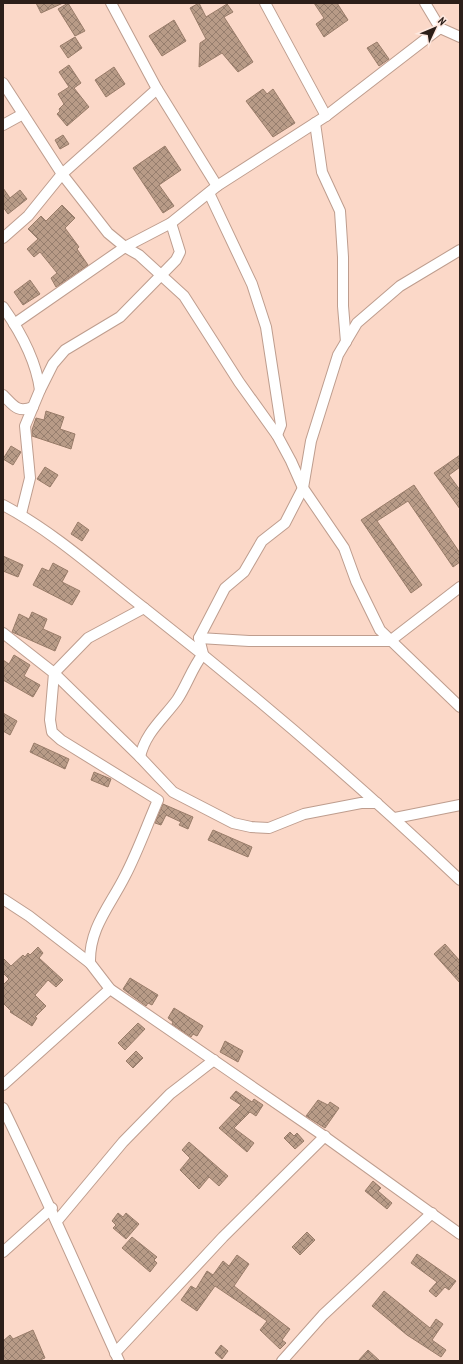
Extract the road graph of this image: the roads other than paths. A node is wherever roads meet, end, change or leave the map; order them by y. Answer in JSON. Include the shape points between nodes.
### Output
{"nodes":[{"id":1,"x":111,"y":3,"type":"edge"},
{"id":2,"x":264,"y":3,"type":"edge"},
{"id":3,"x":425,"y":3,"type":"edge"},
{"id":4,"x":440,"y":28,"type":"junction"},
{"id":5,"x":460,"y":37,"type":"edge"},
{"id":6,"x":3,"y":83,"type":"edge"},
{"id":7,"x":157,"y":90,"type":"junction"},
{"id":8,"x":23,"y":114,"type":"junction"},
{"id":9,"x":326,"y":116,"type":"junction"},
{"id":10,"x":315,"y":122,"type":"junction"},
{"id":11,"x":3,"y":125,"type":"edge"},
{"id":12,"x":62,"y":174,"type":"junction"},
{"id":13,"x":217,"y":186,"type":"junction"},
{"id":14,"x":209,"y":193,"type":"junction"},
{"id":15,"x":171,"y":223,"type":"junction"},
{"id":16,"x":3,"y":238,"type":"edge"},
{"id":17,"x":125,"y":247,"type":"junction"},
{"id":18,"x":460,"y":250,"type":"edge"},
{"id":19,"x":162,"y":275,"type":"junction"},
{"id":20,"x":3,"y":307,"type":"edge"},
{"id":21,"x":14,"y":324,"type":"junction"},
{"id":22,"x":346,"y":342,"type":"junction"},
{"id":23,"x":40,"y":390,"type":"junction"},
{"id":24,"x":3,"y":395,"type":"edge"},
{"id":25,"x":33,"y":407,"type":"junction"},
{"id":26,"x":277,"y":435,"type":"junction"},
{"id":27,"x":303,"y":488,"type":"junction"},
{"id":28,"x":3,"y":506,"type":"edge"},
{"id":29,"x":21,"y":514,"type":"junction"},
{"id":30,"x":460,"y":587,"type":"edge"},
{"id":31,"x":144,"y":608,"type":"junction"},
{"id":32,"x":3,"y":633,"type":"edge"},
{"id":33,"x":199,"y":638,"type":"junction"},
{"id":34,"x":390,"y":641,"type":"junction"},
{"id":35,"x":203,"y":654,"type":"junction"},
{"id":36,"x":54,"y":673,"type":"junction"},
{"id":37,"x":460,"y":707,"type":"edge"},
{"id":38,"x":140,"y":757,"type":"junction"},
{"id":39,"x":173,"y":792,"type":"junction"},
{"id":40,"x":158,"y":800,"type":"junction"},
{"id":41,"x":377,"y":803,"type":"junction"},
{"id":42,"x":460,"y":805,"type":"edge"},
{"id":43,"x":395,"y":818,"type":"junction"},
{"id":44,"x":460,"y":880,"type":"edge"},
{"id":45,"x":3,"y":899,"type":"edge"},
{"id":46,"x":90,"y":963,"type":"junction"},
{"id":47,"x":110,"y":989,"type":"junction"},
{"id":48,"x":214,"y":1060,"type":"junction"},
{"id":49,"x":3,"y":1085,"type":"edge"},
{"id":50,"x":3,"y":1108,"type":"edge"},
{"id":51,"x":325,"y":1136,"type":"junction"},
{"id":52,"x":52,"y":1208,"type":"junction"},
{"id":53,"x":432,"y":1213,"type":"junction"},
{"id":54,"x":57,"y":1220,"type":"junction"},
{"id":55,"x":460,"y":1234,"type":"edge"},
{"id":56,"x":3,"y":1252,"type":"edge"},
{"id":57,"x":117,"y":1357,"type":"edge"},
{"id":58,"x":282,"y":1361,"type":"edge"}],
"edges":[{"from":1,"to":7,"type":"street"},
{"from":2,"to":9,"type":"street"},
{"from":3,"to":4,"type":"street"},
{"from":4,"to":5,"type":"street"},
{"from":4,"to":9,"type":"street"},
{"from":6,"to":8,"type":"street"},
{"from":7,"to":12,"type":"street"},
{"from":7,"to":13,"type":"street"},
{"from":8,"to":11,"type":"street"},
{"from":8,"to":12,"type":"street"},
{"from":9,"to":10,"type":"street"},
{"from":10,"to":13,"type":"street"},
{"from":10,"to":22,"type":"street","via":[[322,172],[340,211]]},
{"from":12,"to":16,"type":"street","via":[[28,216]]},
{"from":12,"to":17,"type":"street","via":[[108,233]]},
{"from":13,"to":14,"type":"street"},
{"from":14,"to":15,"type":"street"},
{"from":14,"to":26,"type":"street","via":[[252,284],[266,328],[281,424]]},
{"from":15,"to":17,"type":"street"},
{"from":15,"to":19,"type":"street","via":[[180,252]]},
{"from":17,"to":19,"type":"street","via":[[139,254]]},
{"from":17,"to":21,"type":"street"},
{"from":18,"to":22,"type":"street","via":[[400,286],[357,323]]},
{"from":19,"to":23,"type":"street","via":[[120,317],[65,350],[53,364]]},
{"from":19,"to":26,"type":"street","via":[[184,296],[239,382]]},
{"from":20,"to":21,"type":"street"},
{"from":21,"to":23,"type":"street","via":[[27,348]]},
{"from":22,"to":27,"type":"street","via":[[338,355],[312,441]]},
{"from":23,"to":25,"type":"street"},
{"from":24,"to":25,"type":"street","via":[[17,409]]},
{"from":25,"to":29,"type":"street","via":[[25,426],[30,478]]},
{"from":26,"to":27,"type":"street"},
{"from":27,"to":33,"type":"street","via":[[285,522],[262,541],[244,572],[225,588]]},
{"from":27,"to":34,"type":"street","via":[[344,548],[356,581],[380,630]]},
{"from":28,"to":29,"type":"street"},
{"from":29,"to":31,"type":"street"},
{"from":30,"to":34,"type":"street"},
{"from":31,"to":35,"type":"street"},
{"from":31,"to":36,"type":"street","via":[[88,638]]},
{"from":32,"to":36,"type":"street"},
{"from":33,"to":34,"type":"street","via":[[249,641]]},
{"from":33,"to":35,"type":"street"},
{"from":34,"to":37,"type":"street"},
{"from":35,"to":38,"type":"street","via":[[176,700],[150,732]]},
{"from":35,"to":41,"type":"street"},
{"from":36,"to":38,"type":"street"},
{"from":36,"to":40,"type":"street","via":[[50,720],[52,732]]},
{"from":38,"to":39,"type":"street"},
{"from":39,"to":40,"type":"street"},
{"from":39,"to":41,"type":"street","via":[[233,823],[268,828],[304,814]]},
{"from":40,"to":46,"type":"street","via":[[126,875],[93,934]]},
{"from":41,"to":43,"type":"street"},
{"from":42,"to":43,"type":"street"},
{"from":43,"to":44,"type":"street"},
{"from":45,"to":46,"type":"street"},
{"from":46,"to":47,"type":"street"},
{"from":47,"to":48,"type":"street"},
{"from":47,"to":49,"type":"street"},
{"from":48,"to":51,"type":"street"},
{"from":48,"to":54,"type":"street","via":[[170,1094],[138,1126]]},
{"from":50,"to":52,"type":"street"},
{"from":51,"to":53,"type":"street"},
{"from":51,"to":57,"type":"street","via":[[223,1237]]},
{"from":52,"to":54,"type":"street"},
{"from":52,"to":56,"type":"street"},
{"from":53,"to":55,"type":"street"},
{"from":53,"to":58,"type":"street","via":[[323,1315]]},
{"from":54,"to":57,"type":"street"}]}
